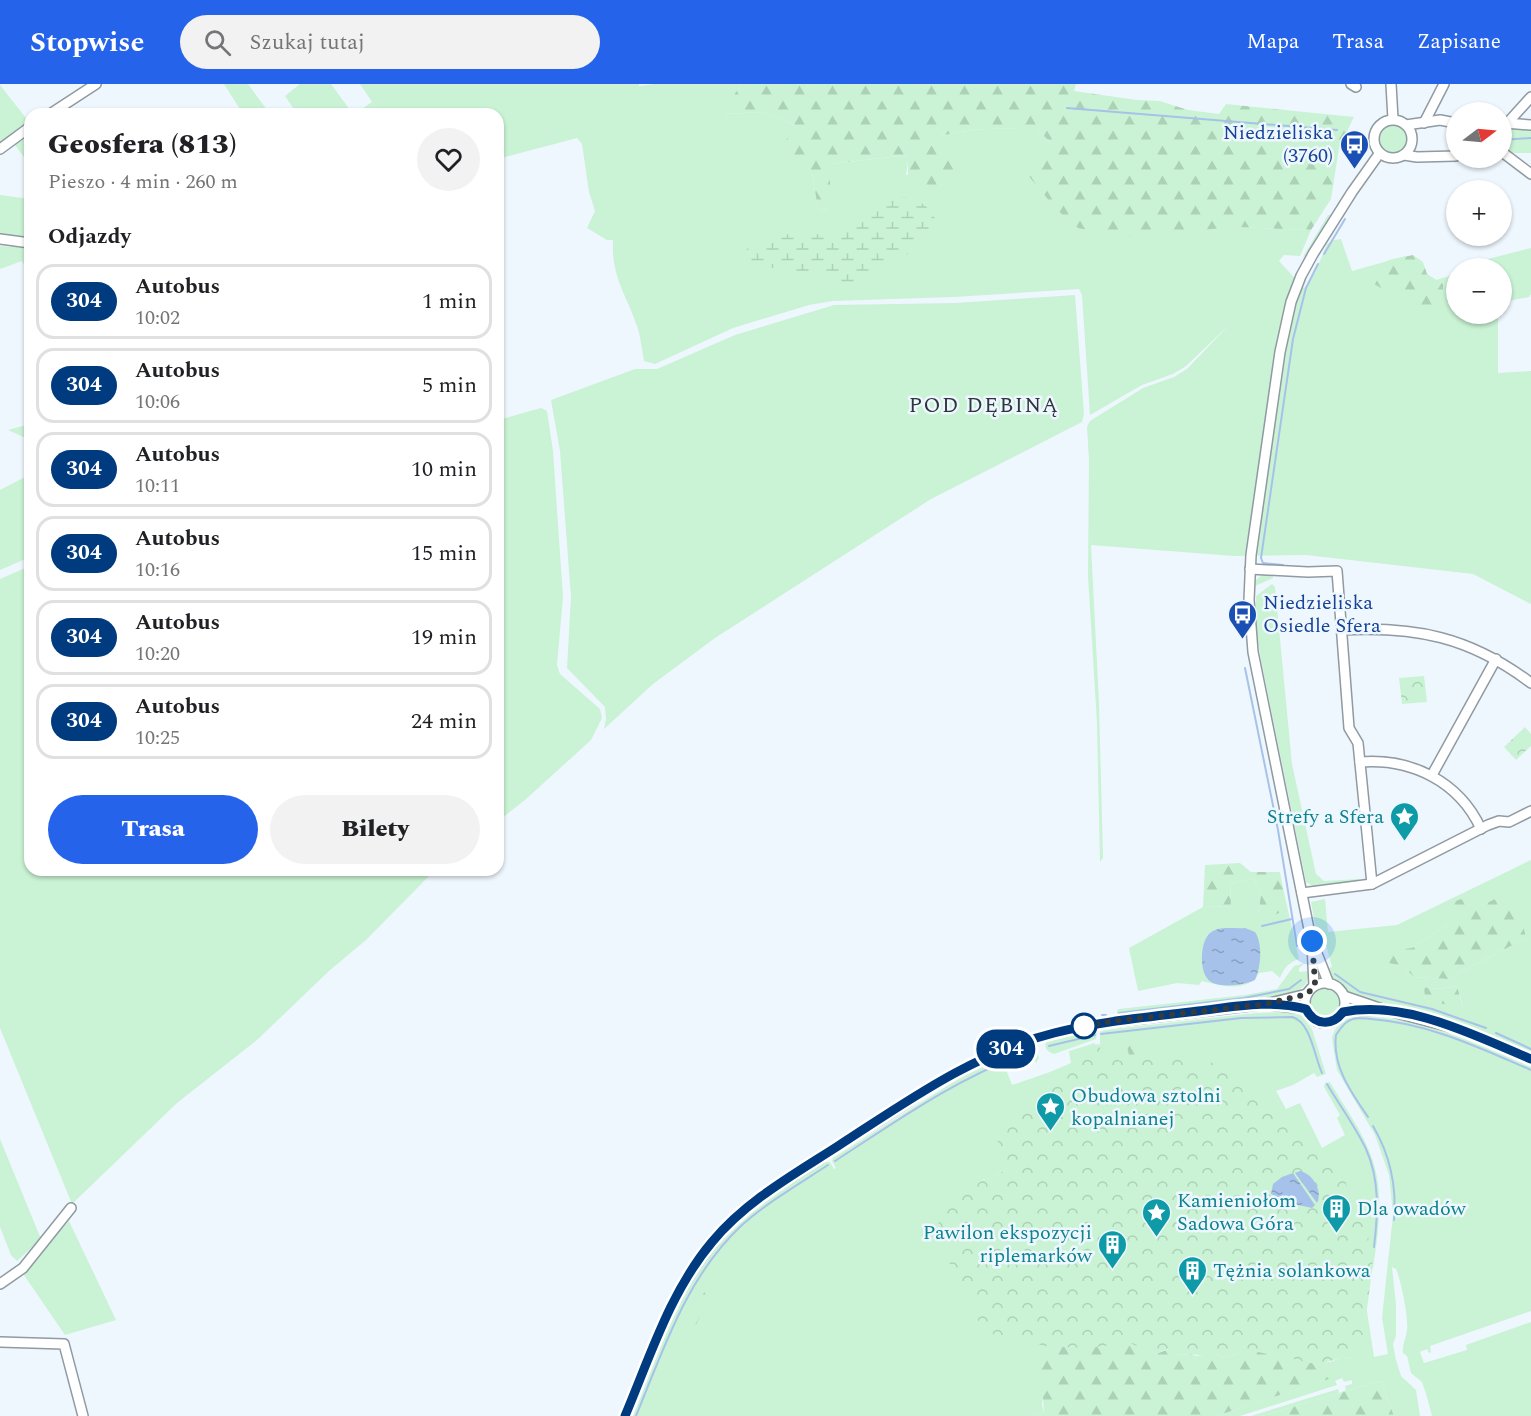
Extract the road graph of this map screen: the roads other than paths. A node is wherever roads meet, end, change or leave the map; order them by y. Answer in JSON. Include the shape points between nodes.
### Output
{"nodes":[{"id":1,"x":96,"y":84,"type":"edge"},
{"id":2,"x":1391,"y":84,"type":"edge"},
{"id":3,"x":1444,"y":84,"type":"edge"},
{"id":4,"x":1531,"y":97,"type":"edge"},
{"id":5,"x":59,"y":108,"type":"edge"},
{"id":6,"x":1432,"y":110,"type":"junction"},
{"id":7,"x":1512,"y":117,"type":"edge"},
{"id":8,"x":1393,"y":119,"type":"junction"},
{"id":9,"x":1440,"y":120,"type":"junction"},
{"id":10,"x":1446,"y":121,"type":"edge"},
{"id":11,"x":1424,"y":123,"type":"junction"},
{"id":12,"x":1406,"y":125,"type":"junction"},
{"id":13,"x":1531,"y":125,"type":"edge"},
{"id":14,"x":1512,"y":126,"type":"edge"},
{"id":15,"x":24,"y":132,"type":"edge"},
{"id":16,"x":0,"y":149,"type":"edge"},
{"id":17,"x":1380,"y":154,"type":"junction"},
{"id":18,"x":1404,"y":155,"type":"junction"},
{"id":19,"x":1446,"y":156,"type":"edge"},
{"id":20,"x":1512,"y":160,"type":"edge"},
{"id":21,"x":1531,"y":174,"type":"edge"},
{"id":22,"x":0,"y":239,"type":"edge"},
{"id":23,"x":24,"y":242,"type":"edge"},
{"id":24,"x":1250,"y":569,"type":"junction"},
{"id":25,"x":1341,"y":630,"type":"junction"},
{"id":26,"x":1496,"y":659,"type":"junction"},
{"id":27,"x":1531,"y":683,"type":"edge"},
{"id":28,"x":1360,"y":762,"type":"junction"},
{"id":29,"x":1432,"y":775,"type":"junction"},
{"id":30,"x":1531,"y":811,"type":"edge"},
{"id":31,"x":1481,"y":829,"type":"junction"},
{"id":32,"x":1372,"y":884,"type":"junction"},
{"id":33,"x":1302,"y":893,"type":"junction"},
{"id":34,"x":1312,"y":944,"type":"junction"},
{"id":35,"x":1329,"y":984,"type":"junction"},
{"id":36,"x":1314,"y":987,"type":"junction"},
{"id":37,"x":1307,"y":994,"type":"junction"},
{"id":38,"x":1344,"y":996,"type":"junction"},
{"id":39,"x":1266,"y":1004,"type":"junction"},
{"id":40,"x":1306,"y":1009,"type":"junction"},
{"id":41,"x":1385,"y":1010,"type":"junction"},
{"id":42,"x":1343,"y":1012,"type":"junction"},
{"id":43,"x":1531,"y":1059,"type":"edge"},
{"id":44,"x":71,"y":1208,"type":"dead end"},
{"id":45,"x":0,"y":1284,"type":"edge"},
{"id":46,"x":0,"y":1342,"type":"edge"},
{"id":47,"x":83,"y":1416,"type":"edge"},
{"id":48,"x":625,"y":1416,"type":"edge"}],
"edges":[{"from":1,"to":5,"type":"street"},
{"from":2,"to":8,"type":"street"},
{"from":3,"to":6,"type":"street"},
{"from":4,"to":7,"type":"street"},
{"from":6,"to":9,"type":"street"},
{"from":6,"to":11,"type":"street"},
{"from":8,"to":12,"type":"street"},
{"from":8,"to":17,"type":"street","via":[[1380,124],[1375,132],[1374,143]]},
{"from":9,"to":10,"type":"street"},
{"from":9,"to":11,"type":"street"},
{"from":11,"to":12,"type":"street"},
{"from":12,"to":18,"type":"street","via":[[1412,141]]},
{"from":13,"to":14,"type":"street"},
{"from":15,"to":16,"type":"street"},
{"from":17,"to":18,"type":"street","via":[[1394,158]]},
{"from":17,"to":24,"type":"street","via":[[1313,254],[1292,302],[1280,352]]},
{"from":18,"to":19,"type":"street"},
{"from":20,"to":21,"type":"street"},
{"from":22,"to":23,"type":"street"},
{"from":24,"to":25,"type":"street","via":[[1337,571]]},
{"from":24,"to":33,"type":"street","via":[[1253,652]]},
{"from":25,"to":26,"type":"street","via":[[1394,629],[1431,635]]},
{"from":25,"to":28,"type":"street","via":[[1349,728],[1358,743]]},
{"from":26,"to":27,"type":"street"},
{"from":26,"to":29,"type":"street"},
{"from":28,"to":29,"type":"street","via":[[1394,763]]},
{"from":28,"to":32,"type":"street"},
{"from":29,"to":31,"type":"street","via":[[1465,803]]},
{"from":30,"to":31,"type":"street"},
{"from":31,"to":32,"type":"street"},
{"from":32,"to":33,"type":"street"},
{"from":33,"to":34,"type":"street"},
{"from":34,"to":35,"type":"street"},
{"from":34,"to":36,"type":"street"},
{"from":35,"to":36,"type":"street"},
{"from":35,"to":38,"type":"street"},
{"from":36,"to":37,"type":"street"},
{"from":37,"to":39,"type":"street"},
{"from":37,"to":40,"type":"street"},
{"from":38,"to":41,"type":"street"},
{"from":38,"to":42,"type":"street"},
{"from":39,"to":40,"type":"street"},
{"from":39,"to":48,"type":"street","via":[[1097,1024],[1009,1047],[950,1076],[792,1175],[735,1218],[692,1269],[670,1307]]},
{"from":40,"to":42,"type":"street","via":[[1313,1019],[1324,1023]]},
{"from":41,"to":42,"type":"street"},
{"from":41,"to":43,"type":"street","via":[[1458,1029]]},
{"from":44,"to":45,"type":"street","via":[[22,1268]]},
{"from":46,"to":47,"type":"street","via":[[64,1344]]}]}
